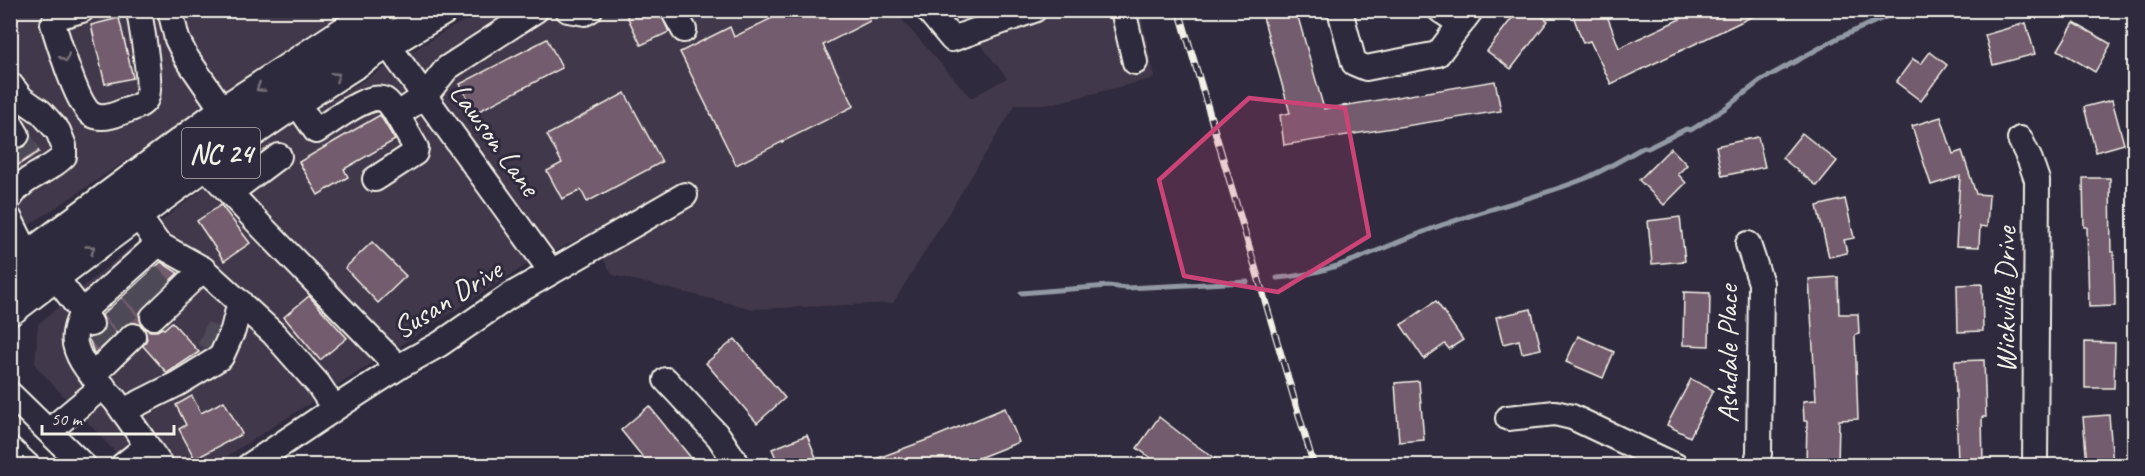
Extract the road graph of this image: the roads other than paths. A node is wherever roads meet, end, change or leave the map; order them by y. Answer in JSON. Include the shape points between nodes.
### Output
{"nodes":[{"id":1,"x":138,"y":10,"type":"edge"},
{"id":2,"x":170,"y":10,"type":"edge"},
{"id":3,"x":380,"y":10,"type":"edge"},
{"id":4,"x":441,"y":10,"type":"edge"},
{"id":5,"x":536,"y":10,"type":"edge"},
{"id":6,"x":568,"y":10,"type":"edge"},
{"id":7,"x":591,"y":10,"type":"edge"},
{"id":8,"x":928,"y":10,"type":"edge"},
{"id":9,"x":1034,"y":10,"type":"edge"},
{"id":10,"x":1123,"y":10,"type":"edge"},
{"id":11,"x":1340,"y":10,"type":"edge"},
{"id":12,"x":1440,"y":10,"type":"edge"},
{"id":13,"x":74,"y":11,"type":"edge"},
{"id":14,"x":1466,"y":17,"type":"edge"},
{"id":15,"x":387,"y":44,"type":"junction"},
{"id":16,"x":1135,"y":62,"type":"dead end"},
{"id":17,"x":10,"y":84,"type":"edge"},
{"id":18,"x":425,"y":96,"type":"junction"},
{"id":19,"x":296,"y":102,"type":"junction"},
{"id":20,"x":10,"y":111,"type":"edge"},
{"id":21,"x":224,"y":112,"type":"junction"},
{"id":22,"x":397,"y":115,"type":"junction"},
{"id":23,"x":2020,"y":139,"type":"dead end"},
{"id":24,"x":279,"y":156,"type":"dead end"},
{"id":25,"x":205,"y":164,"type":"junction"},
{"id":26,"x":26,"y":174,"type":"edge"},
{"id":27,"x":375,"y":179,"type":"dead end"},
{"id":28,"x":231,"y":192,"type":"junction"},
{"id":29,"x":685,"y":195,"type":"dead end"},
{"id":30,"x":137,"y":214,"type":"junction"},
{"id":31,"x":15,"y":243,"type":"edge"},
{"id":32,"x":158,"y":244,"type":"junction"},
{"id":33,"x":1748,"y":244,"type":"dead end"},
{"id":34,"x":203,"y":268,"type":"junction"},
{"id":35,"x":551,"y":271,"type":"junction"},
{"id":36,"x":54,"y":275,"type":"junction"},
{"id":37,"x":147,"y":292,"type":"junction"},
{"id":38,"x":234,"y":297,"type":"junction"},
{"id":39,"x":10,"y":309,"type":"edge"},
{"id":40,"x":87,"y":318,"type":"junction"},
{"id":41,"x":220,"y":323,"type":"tunnel mouth"},
{"id":42,"x":133,"y":336,"type":"dead end"},
{"id":43,"x":208,"y":349,"type":"tunnel mouth"},
{"id":44,"x":398,"y":367,"type":"junction"},
{"id":45,"x":98,"y":380,"type":"junction"},
{"id":46,"x":666,"y":380,"type":"dead end"},
{"id":47,"x":177,"y":384,"type":"junction"},
{"id":48,"x":10,"y":394,"type":"edge"},
{"id":49,"x":334,"y":408,"type":"junction"},
{"id":50,"x":123,"y":411,"type":"junction"},
{"id":51,"x":1508,"y":418,"type":"dead end"},
{"id":52,"x":48,"y":431,"type":"junction"},
{"id":53,"x":147,"y":446,"type":"junction"},
{"id":54,"x":10,"y":448,"type":"edge"},
{"id":55,"x":28,"y":465,"type":"edge"},
{"id":56,"x":84,"y":465,"type":"edge"},
{"id":57,"x":122,"y":465,"type":"edge"},
{"id":58,"x":161,"y":465,"type":"edge"},
{"id":59,"x":249,"y":465,"type":"edge"},
{"id":60,"x":738,"y":465,"type":"edge"},
{"id":61,"x":1676,"y":465,"type":"edge"},
{"id":62,"x":1756,"y":465,"type":"edge"},
{"id":63,"x":2035,"y":465,"type":"edge"}],
"edges":[{"from":13,"to":1,"type":"street","one_way":true,"via":[[57,17],[52,24],[81,102],[90,114],[100,117],[113,116],[148,97]]},
{"from":2,"to":21,"type":"street","via":[[186,57]]},
{"from":3,"to":21,"type":"main road","number":"NC 24","one_way":true},
{"from":4,"to":15,"type":"main road","number":"NC 24"},
{"from":5,"to":18,"type":"street","via":[[447,68]]},
{"from":6,"to":7,"type":"street"},
{"from":8,"to":9,"type":"street","via":[[952,39]]},
{"from":10,"to":16,"type":"street"},
{"from":11,"to":14,"type":"street","via":[[1354,63],[1366,68],[1438,54]]},
{"from":12,"to":14,"type":"street"},
{"from":15,"to":18,"type":"street","name":"Lawson Lane"},
{"from":19,"to":15,"type":"main road","number":"NC 24","one_way":true},
{"from":17,"to":26,"type":"street","via":[[58,131],[64,146],[64,156],[55,166]]},
{"from":18,"to":22,"type":"street"},
{"from":18,"to":35,"type":"street","name":"Lawson Lane"},
{"from":19,"to":22,"type":"street","via":[[316,131],[368,99],[386,100]]},
{"from":19,"to":25,"type":"main road","number":"NC 24"},
{"from":20,"to":26,"type":"street","via":[[38,117],[60,148],[53,160]]},
{"from":21,"to":31,"type":"main road","number":"NC 24"},
{"from":22,"to":27,"type":"street","via":[[416,148],[415,153]]},
{"from":23,"to":63,"type":"street","name":"Wickville Drive","via":[[2037,180]]},
{"from":24,"to":28,"type":"street"},
{"from":25,"to":28,"type":"street"},
{"from":25,"to":30,"type":"main road","number":"NC 24"},
{"from":28,"to":44,"type":"street"},
{"from":29,"to":35,"type":"street","name":"Susan Drive"},
{"from":30,"to":32,"type":"street"},
{"from":36,"to":30,"type":"main road","number":"NC 24","one_way":true},
{"from":32,"to":34,"type":"street"},
{"from":32,"to":37,"type":"street"},
{"from":33,"to":62,"type":"street","name":"Ashdale Place","via":[[1761,283]]},
{"from":34,"to":37,"type":"street"},
{"from":34,"to":38,"type":"street"},
{"from":35,"to":44,"type":"street","name":"Susan Drive"},
{"from":36,"to":39,"type":"main road","number":"NC 24"},
{"from":36,"to":40,"type":"street"},
{"from":37,"to":40,"type":"street","via":[[107,301]]},
{"from":38,"to":41,"type":"street"},
{"from":38,"to":47,"type":"street","via":[[233,330],[221,357]]},
{"from":38,"to":49,"type":"street","via":[[301,363]]},
{"from":40,"to":45,"type":"street","via":[[75,332],[75,343]]},
{"from":42,"to":45,"type":"street","via":[[112,348]]},
{"from":43,"to":47,"type":"street"},
{"from":44,"to":49,"type":"street","name":"Susan Drive"},
{"from":45,"to":50,"type":"street"},
{"from":45,"to":52,"type":"street"},
{"from":46,"to":60,"type":"street","via":[[719,436]]},
{"from":47,"to":50,"type":"street"},
{"from":48,"to":52,"type":"street"},
{"from":49,"to":59,"type":"street","name":"Susan Drive"},
{"from":50,"to":53,"type":"street"},
{"from":51,"to":61,"type":"street","via":[[1555,413],[1572,417]]},
{"from":52,"to":56,"type":"street"},
{"from":53,"to":57,"type":"street"},
{"from":53,"to":58,"type":"street"},
{"from":54,"to":55,"type":"street"}]}
